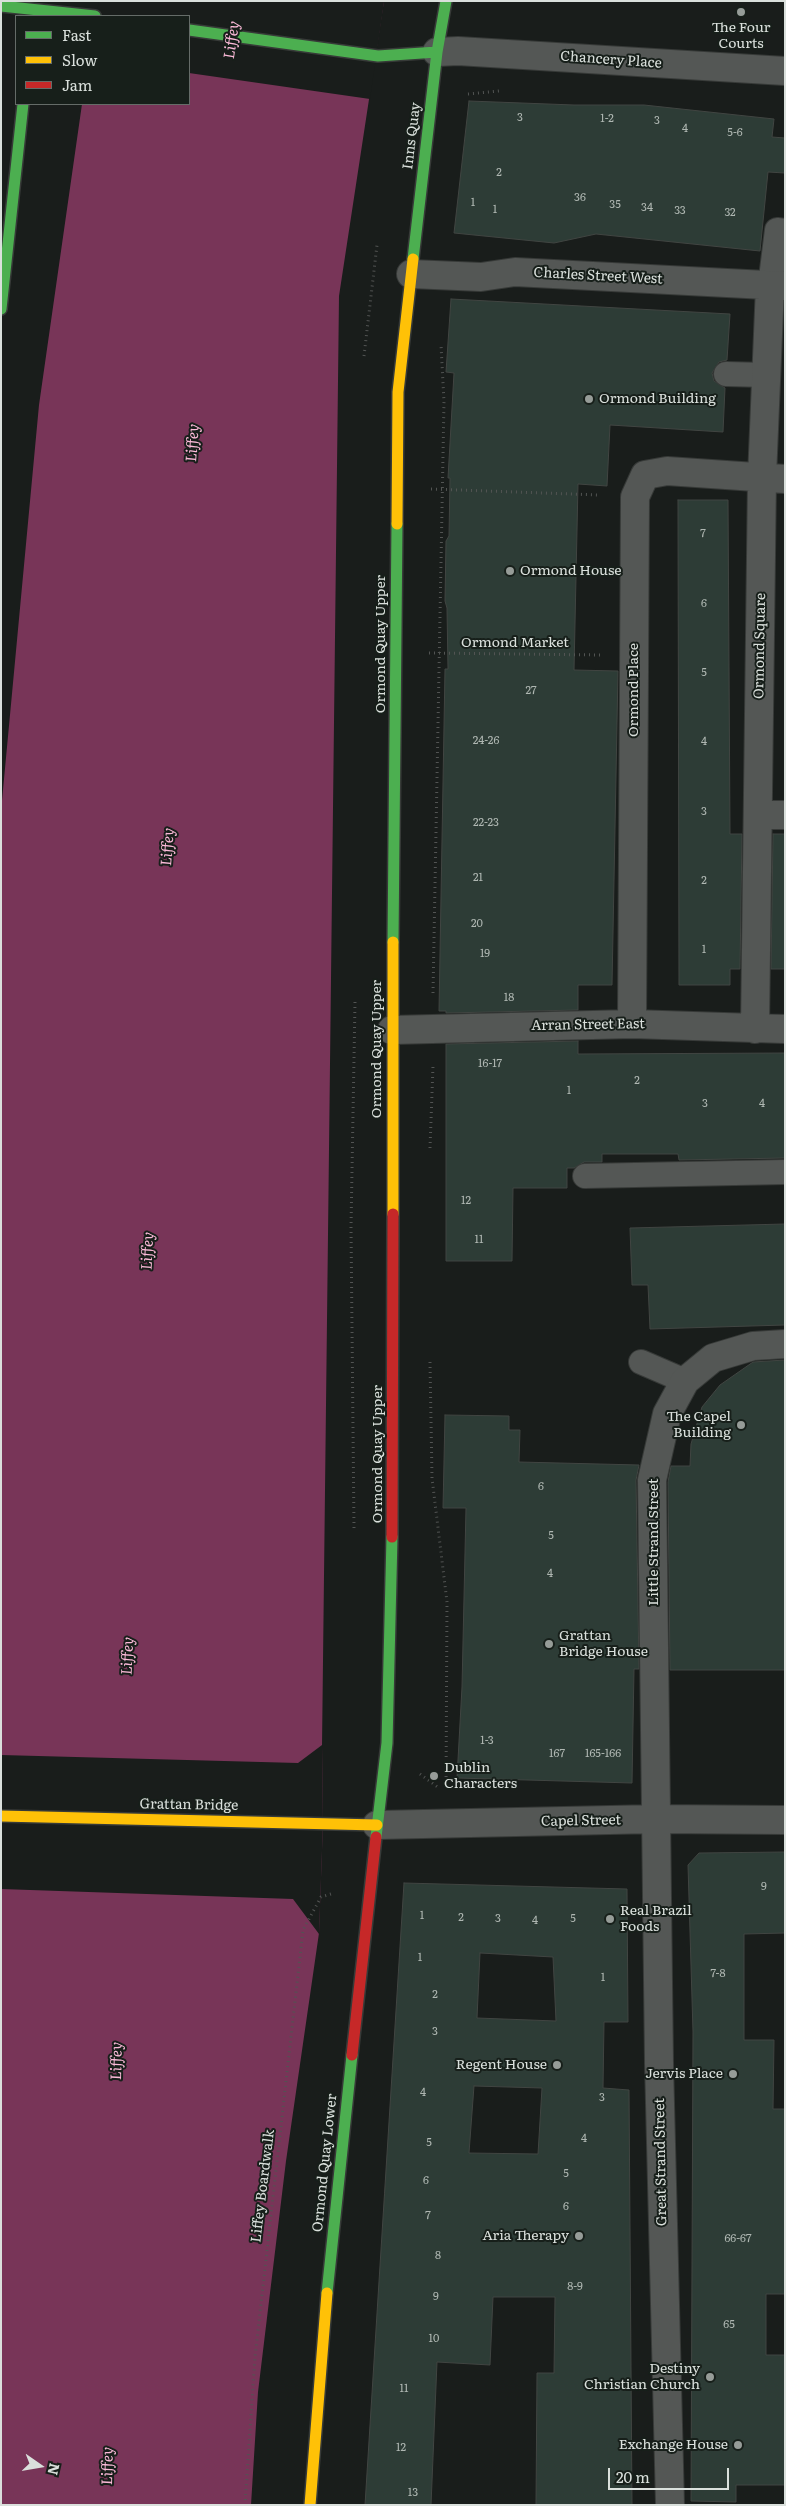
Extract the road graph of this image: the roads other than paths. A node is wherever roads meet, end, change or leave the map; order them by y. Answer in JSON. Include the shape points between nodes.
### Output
{"nodes":[{"id":1,"x":446,"y":1,"type":"edge"},
{"id":2,"x":1,"y":6,"type":"edge"},
{"id":3,"x":37,"y":9,"type":"edge"},
{"id":4,"x":88,"y":15,"type":"edge"},
{"id":5,"x":190,"y":30,"type":"edge"},
{"id":6,"x":437,"y":52,"type":"junction"},
{"id":7,"x":785,"y":71,"type":"edge"},
{"id":8,"x":23,"y":105,"type":"edge"},
{"id":9,"x":785,"y":231,"type":"edge"},
{"id":10,"x":411,"y":274,"type":"junction"},
{"id":11,"x":777,"y":286,"type":"edge"},
{"id":12,"x":1,"y":309,"type":"edge"},
{"id":13,"x":726,"y":374,"type":"dead end"},
{"id":14,"x":765,"y":375,"type":"junction"},
{"id":15,"x":773,"y":478,"type":"edge"},
{"id":16,"x":758,"y":815,"type":"junction"},
{"id":17,"x":785,"y":816,"type":"edge"},
{"id":18,"x":632,"y":1024,"type":"junction"},
{"id":19,"x":755,"y":1029,"type":"junction"},
{"id":20,"x":785,"y":1029,"type":"edge"},
{"id":21,"x":392,"y":1030,"type":"junction"},
{"id":22,"x":785,"y":1172,"type":"edge"},
{"id":23,"x":585,"y":1176,"type":"dead end"},
{"id":24,"x":785,"y":1344,"type":"edge"},
{"id":25,"x":641,"y":1362,"type":"dead end"},
{"id":26,"x":685,"y":1381,"type":"junction"},
{"id":27,"x":1,"y":1816,"type":"edge"},
{"id":28,"x":656,"y":1819,"type":"junction"},
{"id":29,"x":785,"y":1820,"type":"edge"},
{"id":30,"x":377,"y":1825,"type":"junction"},
{"id":31,"x":310,"y":2505,"type":"edge"},
{"id":32,"x":670,"y":2505,"type":"edge"}],
"edges":[{"from":1,"to":6,"type":"main road","name":"Inns Quay"},
{"from":2,"to":3,"type":"main road"},
{"from":3,"to":4,"type":"main road"},
{"from":5,"to":6,"type":"main road","via":[[378,56]]},
{"from":6,"to":7,"type":"street","name":"Chancery Place","via":[[468,51]]},
{"from":6,"to":10,"type":"main road","name":"Inns Quay"},
{"from":8,"to":12,"type":"main road"},
{"from":9,"to":11,"type":"lane","via":[[777,230]]},
{"from":10,"to":11,"type":"street","name":"Charles Street West","via":[[481,277],[515,272]]},
{"from":10,"to":21,"type":"main road","name":"Ormond Quay Upper","via":[[398,392]]},
{"from":11,"to":14,"type":"street","name":"Ormond Square"},
{"from":13,"to":14,"type":"lane"},
{"from":14,"to":15,"type":"street","name":"Ormond Square"},
{"from":15,"to":16,"type":"street","name":"Ormond Square"},
{"from":15,"to":18,"type":"street","name":"Ormond Place","via":[[667,471],[645,475],[635,497]]},
{"from":16,"to":17,"type":"street"},
{"from":16,"to":19,"type":"street","name":"Ormond Square"},
{"from":18,"to":19,"type":"street","name":"Arran Street East"},
{"from":18,"to":21,"type":"street","name":"Arran Street East"},
{"from":19,"to":20,"type":"street","name":"Arran Street East"},
{"from":21,"to":30,"type":"main road","name":"Ormond Quay Upper","via":[[392,1583],[387,1742]]},
{"from":22,"to":23,"type":"lane"},
{"from":24,"to":26,"type":"street","name":"Little Strand Street","via":[[753,1346],[713,1358]]},
{"from":25,"to":26,"type":"lane"},
{"from":26,"to":28,"type":"street","name":"Little Strand Street","via":[[666,1414],[652,1480]]},
{"from":27,"to":30,"type":"main road","name":"Grattan Bridge"},
{"from":28,"to":29,"type":"street","name":"Capel Street"},
{"from":28,"to":30,"type":"street","name":"Capel Street"},
{"from":28,"to":32,"type":"street","name":"Great Strand Street"},
{"from":30,"to":31,"type":"main road","name":"Ormond Quay Lower","via":[[331,2241]]}]}
